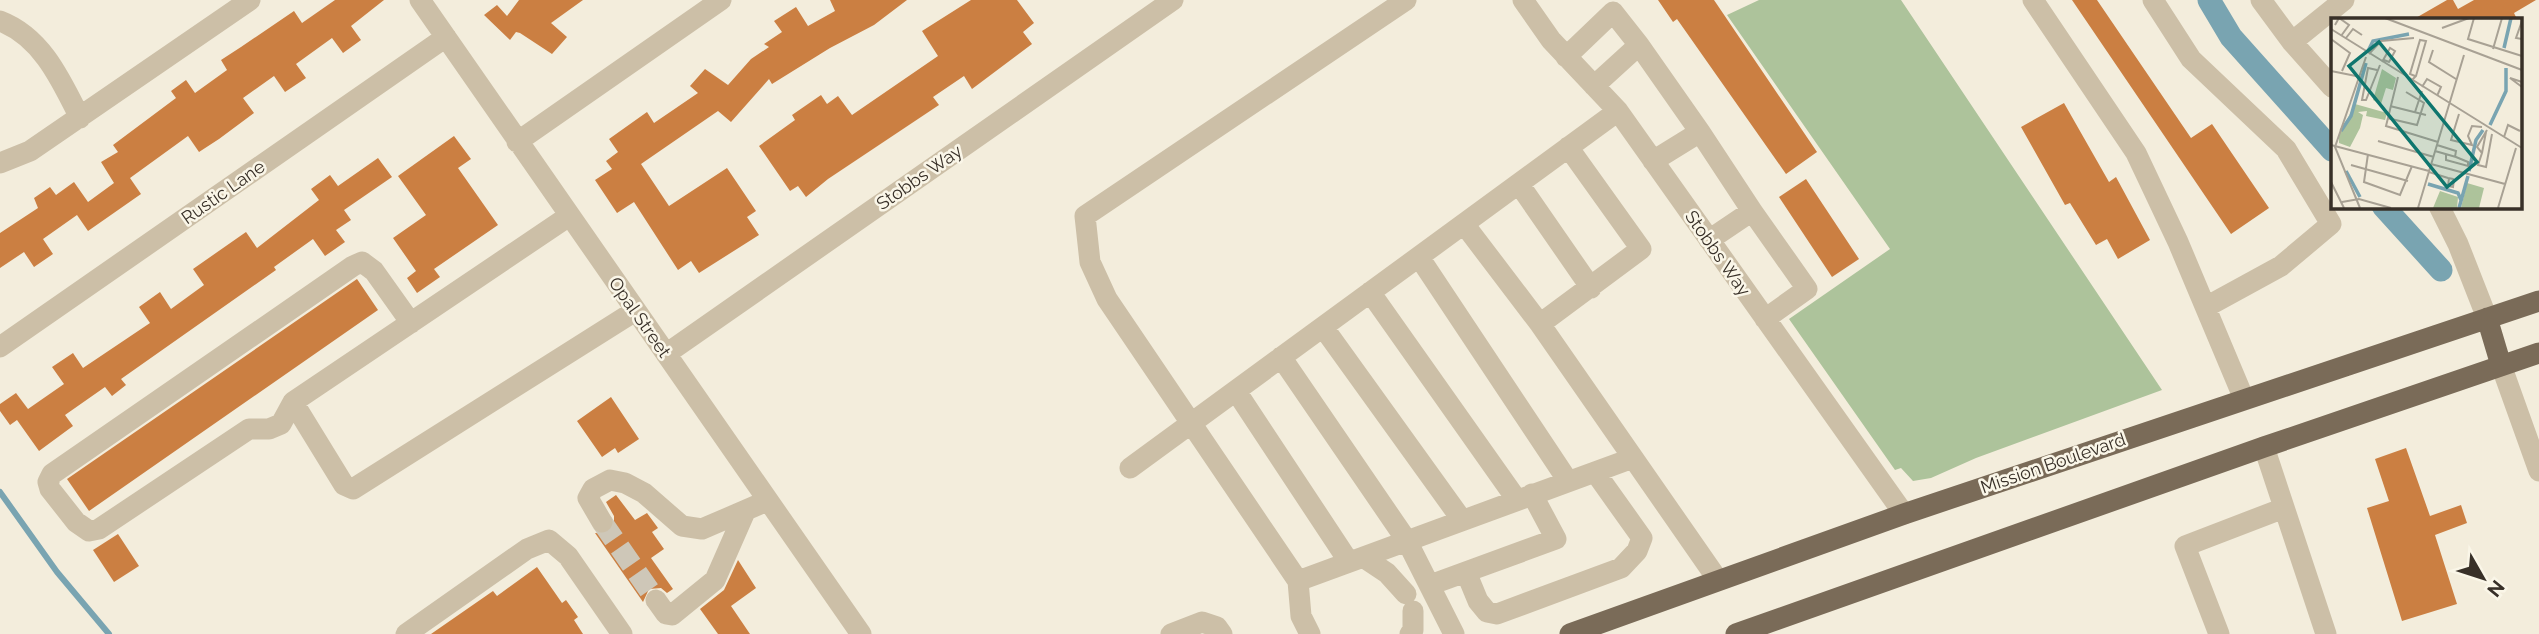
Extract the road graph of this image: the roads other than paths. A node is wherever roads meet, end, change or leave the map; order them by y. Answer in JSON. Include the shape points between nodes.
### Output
{"nodes":[{"id":1,"x":250,"y":0,"type":"edge"},
{"id":2,"x":420,"y":0,"type":"edge"},
{"id":3,"x":721,"y":0,"type":"edge"},
{"id":4,"x":1173,"y":0,"type":"edge"},
{"id":5,"x":1406,"y":0,"type":"edge"},
{"id":6,"x":1523,"y":0,"type":"edge"},
{"id":7,"x":2033,"y":0,"type":"edge"},
{"id":8,"x":2153,"y":0,"type":"edge"},
{"id":9,"x":2261,"y":0,"type":"edge"},
{"id":10,"x":2344,"y":0,"type":"edge"},
{"id":11,"x":0,"y":21,"type":"edge"},
{"id":12,"x":446,"y":37,"type":"junction"},
{"id":13,"x":2292,"y":42,"type":"junction"},
{"id":14,"x":1639,"y":45,"type":"junction"},
{"id":15,"x":1566,"y":57,"type":"junction"},
{"id":16,"x":2331,"y":85,"type":"edge"},
{"id":17,"x":1594,"y":86,"type":"junction"},
{"id":18,"x":1618,"y":111,"type":"junction"},
{"id":19,"x":80,"y":118,"type":"junction"},
{"id":20,"x":1700,"y":132,"type":"junction"},
{"id":21,"x":517,"y":142,"type":"junction"},
{"id":22,"x":1568,"y":147,"type":"junction"},
{"id":23,"x":1653,"y":161,"type":"junction"},
{"id":24,"x":0,"y":163,"type":"edge"},
{"id":25,"x":1519,"y":184,"type":"junction"},
{"id":26,"x":2440,"y":208,"type":"edge"},
{"id":27,"x":1752,"y":211,"type":"junction"},
{"id":28,"x":569,"y":216,"type":"junction"},
{"id":29,"x":1464,"y":224,"type":"junction"},
{"id":30,"x":1709,"y":240,"type":"junction"},
{"id":31,"x":1419,"y":257,"type":"junction"},
{"id":32,"x":1591,"y":288,"type":"junction"},
{"id":33,"x":1370,"y":292,"type":"junction"},
{"id":34,"x":2539,"y":301,"type":"edge"},
{"id":35,"x":2206,"y":307,"type":"junction"},
{"id":36,"x":635,"y":311,"type":"junction"},
{"id":37,"x":2487,"y":318,"type":"junction"},
{"id":38,"x":1765,"y":319,"type":"junction"},
{"id":39,"x":411,"y":323,"type":"junction"},
{"id":40,"x":1540,"y":324,"type":"junction"},
{"id":41,"x":1323,"y":327,"type":"junction"},
{"id":42,"x":0,"y":347,"type":"edge"},
{"id":43,"x":2539,"y":353,"type":"edge"},
{"id":44,"x":666,"y":354,"type":"junction"},
{"id":45,"x":1281,"y":357,"type":"junction"},
{"id":46,"x":2501,"y":365,"type":"junction"},
{"id":47,"x":1236,"y":391,"type":"junction"},
{"id":48,"x":2244,"y":399,"type":"junction"},
{"id":49,"x":293,"y":402,"type":"junction"},
{"id":50,"x":1192,"y":422,"type":"junction"},
{"id":51,"x":2264,"y":447,"type":"junction"},
{"id":52,"x":1633,"y":458,"type":"junction"},
{"id":53,"x":1130,"y":468,"type":"dead end"},
{"id":54,"x":2539,"y":471,"type":"edge"},
{"id":55,"x":1595,"y":472,"type":"junction"},
{"id":56,"x":1568,"y":481,"type":"junction"},
{"id":57,"x":1525,"y":497,"type":"junction"},
{"id":58,"x":767,"y":501,"type":"junction"},
{"id":59,"x":2284,"y":508,"type":"junction"},
{"id":60,"x":744,"y":514,"type":"junction"},
{"id":61,"x":1904,"y":514,"type":"junction"},
{"id":62,"x":1462,"y":520,"type":"junction"},
{"id":63,"x":602,"y":522,"type":"tunnel mouth"},
{"id":64,"x":1407,"y":541,"type":"junction"},
{"id":65,"x":1356,"y":560,"type":"junction"},
{"id":66,"x":1466,"y":572,"type":"junction"},
{"id":67,"x":1718,"y":580,"type":"junction"},
{"id":68,"x":1298,"y":581,"type":"junction"},
{"id":69,"x":1430,"y":586,"type":"junction"},
{"id":70,"x":656,"y":600,"type":"tunnel mouth"},
{"id":71,"x":406,"y":634,"type":"edge"},
{"id":72,"x":622,"y":634,"type":"edge"},
{"id":73,"x":860,"y":634,"type":"edge"},
{"id":74,"x":1171,"y":634,"type":"edge"},
{"id":75,"x":1222,"y":634,"type":"edge"},
{"id":76,"x":1310,"y":634,"type":"edge"},
{"id":77,"x":1410,"y":634,"type":"edge"},
{"id":78,"x":1454,"y":634,"type":"edge"},
{"id":79,"x":1570,"y":634,"type":"edge"},
{"id":80,"x":1736,"y":634,"type":"edge"},
{"id":81,"x":2219,"y":634,"type":"edge"},
{"id":82,"x":2326,"y":634,"type":"edge"}],
"edges":[{"from":1,"to":19,"type":"street"},
{"from":2,"to":12,"type":"street","name":"Opal Street"},
{"from":3,"to":21,"type":"street"},
{"from":4,"to":44,"type":"street","name":"Stobbs Way"},
{"from":5,"to":50,"type":"street","via":[[1085,216],[1090,262],[1107,299]]},
{"from":6,"to":15,"type":"street","name":"Stobbs Way"},
{"from":7,"to":35,"type":"street","via":[[2136,153]]},
{"from":8,"to":35,"type":"street","via":[[2192,60],[2286,149],[2331,223],[2281,266]]},
{"from":9,"to":13,"type":"street"},
{"from":10,"to":13,"type":"street"},
{"from":11,"to":19,"type":"street","via":[[16,27],[39,50],[58,74]]},
{"from":12,"to":21,"type":"street","name":"Opal Street"},
{"from":12,"to":42,"type":"street","name":"Rustic Lane"},
{"from":13,"to":16,"type":"street"},
{"from":14,"to":15,"type":"street","via":[[1613,12]]},
{"from":14,"to":17,"type":"street"},
{"from":14,"to":20,"type":"street"},
{"from":15,"to":17,"type":"street","name":"Stobbs Way"},
{"from":17,"to":18,"type":"street","name":"Stobbs Way"},
{"from":18,"to":22,"type":"street"},
{"from":18,"to":23,"type":"street","name":"Stobbs Way"},
{"from":19,"to":24,"type":"street","via":[[30,151]]},
{"from":20,"to":23,"type":"street"},
{"from":20,"to":27,"type":"street"},
{"from":21,"to":28,"type":"street","name":"Opal Street"},
{"from":22,"to":25,"type":"street"},
{"from":22,"to":32,"type":"street","via":[[1640,249]]},
{"from":23,"to":30,"type":"street","name":"Stobbs Way"},
{"from":25,"to":29,"type":"street"},
{"from":25,"to":32,"type":"street"},
{"from":26,"to":37,"type":"street"},
{"from":27,"to":30,"type":"street"},
{"from":27,"to":38,"type":"street","via":[[1807,289]]},
{"from":28,"to":36,"type":"street","name":"Opal Street"},
{"from":28,"to":39,"type":"street"},
{"from":29,"to":31,"type":"street"},
{"from":29,"to":40,"type":"street"},
{"from":30,"to":38,"type":"street","name":"Stobbs Way"},
{"from":31,"to":33,"type":"street"},
{"from":31,"to":56,"type":"street"},
{"from":32,"to":40,"type":"street"},
{"from":33,"to":41,"type":"street"},
{"from":33,"to":57,"type":"street"},
{"from":34,"to":37,"type":"main road","name":"Mission Boulevard"},
{"from":35,"to":48,"type":"street"},
{"from":36,"to":44,"type":"street","name":"Opal Street"},
{"from":36,"to":49,"type":"street","via":[[353,489],[344,485]]},
{"from":37,"to":46,"type":"main road"},
{"from":37,"to":48,"type":"main road","name":"Mission Boulevard"},
{"from":38,"to":61,"type":"street","name":"Stobbs Way"},
{"from":39,"to":49,"type":"street"},
{"from":39,"to":49,"type":"street","via":[[374,271],[362,262],[353,266],[52,474],[50,489],[76,522],[89,531],[99,529],[249,429],[281,424]]},
{"from":40,"to":52,"type":"street"},
{"from":41,"to":45,"type":"street"},
{"from":41,"to":62,"type":"street"},
{"from":43,"to":46,"type":"main road"},
{"from":44,"to":58,"type":"street","name":"Opal Street"},
{"from":45,"to":47,"type":"street"},
{"from":45,"to":64,"type":"street"},
{"from":46,"to":51,"type":"main road"},
{"from":46,"to":54,"type":"street"},
{"from":47,"to":50,"type":"street"},
{"from":47,"to":65,"type":"street"},
{"from":48,"to":61,"type":"main road","name":"Mission Boulevard"},
{"from":50,"to":53,"type":"street"},
{"from":50,"to":68,"type":"street"},
{"from":51,"to":59,"type":"street"},
{"from":51,"to":80,"type":"main road"},
{"from":52,"to":55,"type":"street"},
{"from":52,"to":67,"type":"street"},
{"from":55,"to":56,"type":"street"},
{"from":55,"to":66,"type":"street","via":[[1642,538],[1637,551],[1620,568],[1497,614],[1487,612],[1478,601]]},
{"from":56,"to":57,"type":"street"},
{"from":57,"to":62,"type":"street"},
{"from":57,"to":66,"type":"street","via":[[1556,539]]},
{"from":58,"to":60,"type":"street"},
{"from":58,"to":73,"type":"street","name":"Opal Street"},
{"from":59,"to":81,"type":"street","via":[[2185,546]]},
{"from":59,"to":82,"type":"street"},
{"from":60,"to":63,"type":"street","via":[[702,530],[682,526],[644,493],[610,480],[587,498]]},
{"from":60,"to":70,"type":"street","via":[[715,580],[672,615]]},
{"from":61,"to":67,"type":"main road","name":"Mission Boulevard"},
{"from":62,"to":64,"type":"street"},
{"from":64,"to":65,"type":"street"},
{"from":64,"to":69,"type":"street"},
{"from":65,"to":68,"type":"street"},
{"from":65,"to":77,"type":"street","via":[[1387,573],[1409,603]]},
{"from":66,"to":69,"type":"street"},
{"from":67,"to":79,"type":"main road","name":"Mission Boulevard"},
{"from":68,"to":76,"type":"street","via":[[1301,616]]},
{"from":69,"to":78,"type":"street"},
{"from":71,"to":72,"type":"street","via":[[527,549],[549,540],[568,556]]},
{"from":74,"to":75,"type":"street","via":[[1202,621]]}]}
